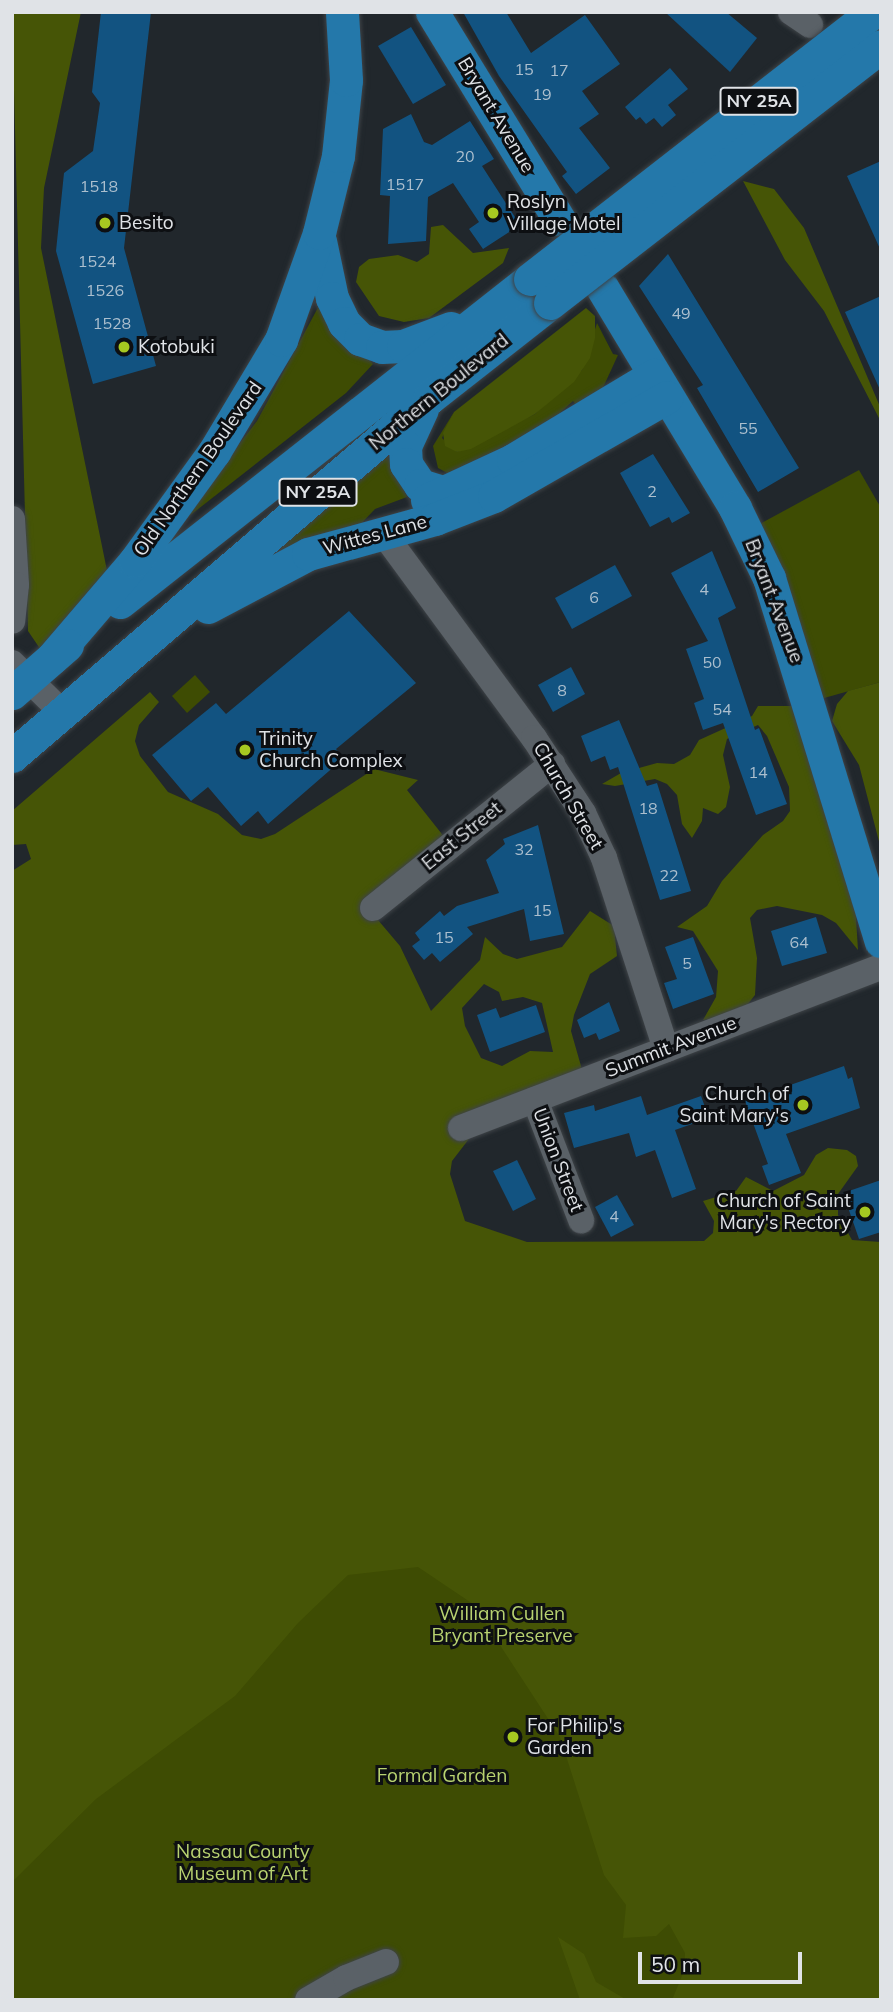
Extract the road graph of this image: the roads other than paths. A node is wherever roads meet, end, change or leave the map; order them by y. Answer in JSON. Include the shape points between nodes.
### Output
{"nodes":[{"id":1,"x":364,"y":12,"type":"edge"},
{"id":2,"x":432,"y":12,"type":"edge"},
{"id":3,"x":873,"y":12,"type":"edge"},
{"id":4,"x":344,"y":27,"type":"edge"},
{"id":5,"x":881,"y":46,"type":"edge"},
{"id":6,"x":559,"y":219,"type":"dead end"},
{"id":7,"x":320,"y":233,"type":"junction"},
{"id":8,"x":603,"y":289,"type":"dead end"},
{"id":9,"x":540,"y":291,"type":"junction"},
{"id":10,"x":661,"y":386,"type":"junction"},
{"id":11,"x":429,"y":398,"type":"junction"},
{"id":12,"x":441,"y":506,"type":"junction"},
{"id":13,"x":12,"y":519,"type":"edge"},
{"id":14,"x":384,"y":534,"type":"junction"},
{"id":15,"x":412,"y":572,"type":"junction"},
{"id":16,"x":12,"y":621,"type":"edge"},
{"id":17,"x":26,"y":673,"type":"edge"},
{"id":18,"x":90,"y":687,"type":"junction"},
{"id":19,"x":62,"y":712,"type":"junction"},
{"id":20,"x":12,"y":756,"type":"edge"},
{"id":21,"x":552,"y":764,"type":"junction"},
{"id":22,"x":373,"y":908,"type":"dead end"},
{"id":23,"x":881,"y":942,"type":"edge"},
{"id":24,"x":881,"y":967,"type":"edge"},
{"id":25,"x":666,"y":1049,"type":"junction"},
{"id":26,"x":535,"y":1100,"type":"junction"},
{"id":27,"x":461,"y":1128,"type":"dead end"},
{"id":28,"x":581,"y":1220,"type":"dead end"},
{"id":29,"x":387,"y":1962,"type":"dead end"},
{"id":30,"x":308,"y":2000,"type":"edge"}],
"edges":[{"from":1,"to":4,"type":"main road"},
{"from":2,"to":6,"type":"main road","name":"Bryant Avenue"},
{"from":3,"to":9,"type":"main road","name":"Northern Boulevard","number":"NY 25A","bridge":true},
{"from":4,"to":7,"type":"main road","name":"Old Northern Boulevard","via":[[343,118]]},
{"from":5,"to":9,"type":"main road","name":"Northern Boulevard","number":"NY 25A","bridge":true},
{"from":7,"to":9,"type":"main road","via":[[327,283],[339,314],[350,332],[373,345],[403,346],[429,339]]},
{"from":7,"to":17,"type":"main road","name":"Old Northern Boulevard","via":[[281,340],[250,397],[135,561]]},
{"from":8,"to":10,"type":"main road","name":"Bryant Avenue"},
{"from":9,"to":11,"type":"main road","name":"Northern Boulevard","number":"NY 25A"},
{"from":9,"to":17,"type":"main road","name":"Northern Boulevard","number":"NY 25A"},
{"from":10,"to":12,"type":"main road","via":[[513,460]]},
{"from":10,"to":23,"type":"main road","name":"Bryant Avenue","via":[[735,508],[769,578]]},
{"from":11,"to":12,"type":"main road","via":[[409,433],[406,464]]},
{"from":11,"to":18,"type":"main road","name":"Northern Boulevard","number":"NY 25A"},
{"from":12,"to":14,"type":"main road","via":[[396,513],[386,521]]},
{"from":12,"to":15,"type":"street","via":[[411,543]]},
{"from":13,"to":16,"type":"street"},
{"from":14,"to":15,"type":"street","name":"Church Street"},
{"from":14,"to":18,"type":"main road","name":"Wittes Lane","via":[[308,554],[241,587]]},
{"from":15,"to":21,"type":"street","name":"Church Street"},
{"from":17,"to":19,"type":"street"},
{"from":18,"to":19,"type":"main road","name":"Northern Boulevard","number":"NY 25A"},
{"from":19,"to":20,"type":"main road","name":"Northern Boulevard","number":"NY 25A"},
{"from":21,"to":22,"type":"street","name":"East Street"},
{"from":21,"to":25,"type":"street","name":"Church Street","via":[[604,858]]},
{"from":24,"to":25,"type":"street","name":"Summit Avenue"},
{"from":25,"to":26,"type":"street","name":"Summit Avenue"},
{"from":26,"to":27,"type":"street","name":"Summit Avenue"},
{"from":26,"to":28,"type":"street","name":"Union Street"},
{"from":29,"to":30,"type":"street"}]}
